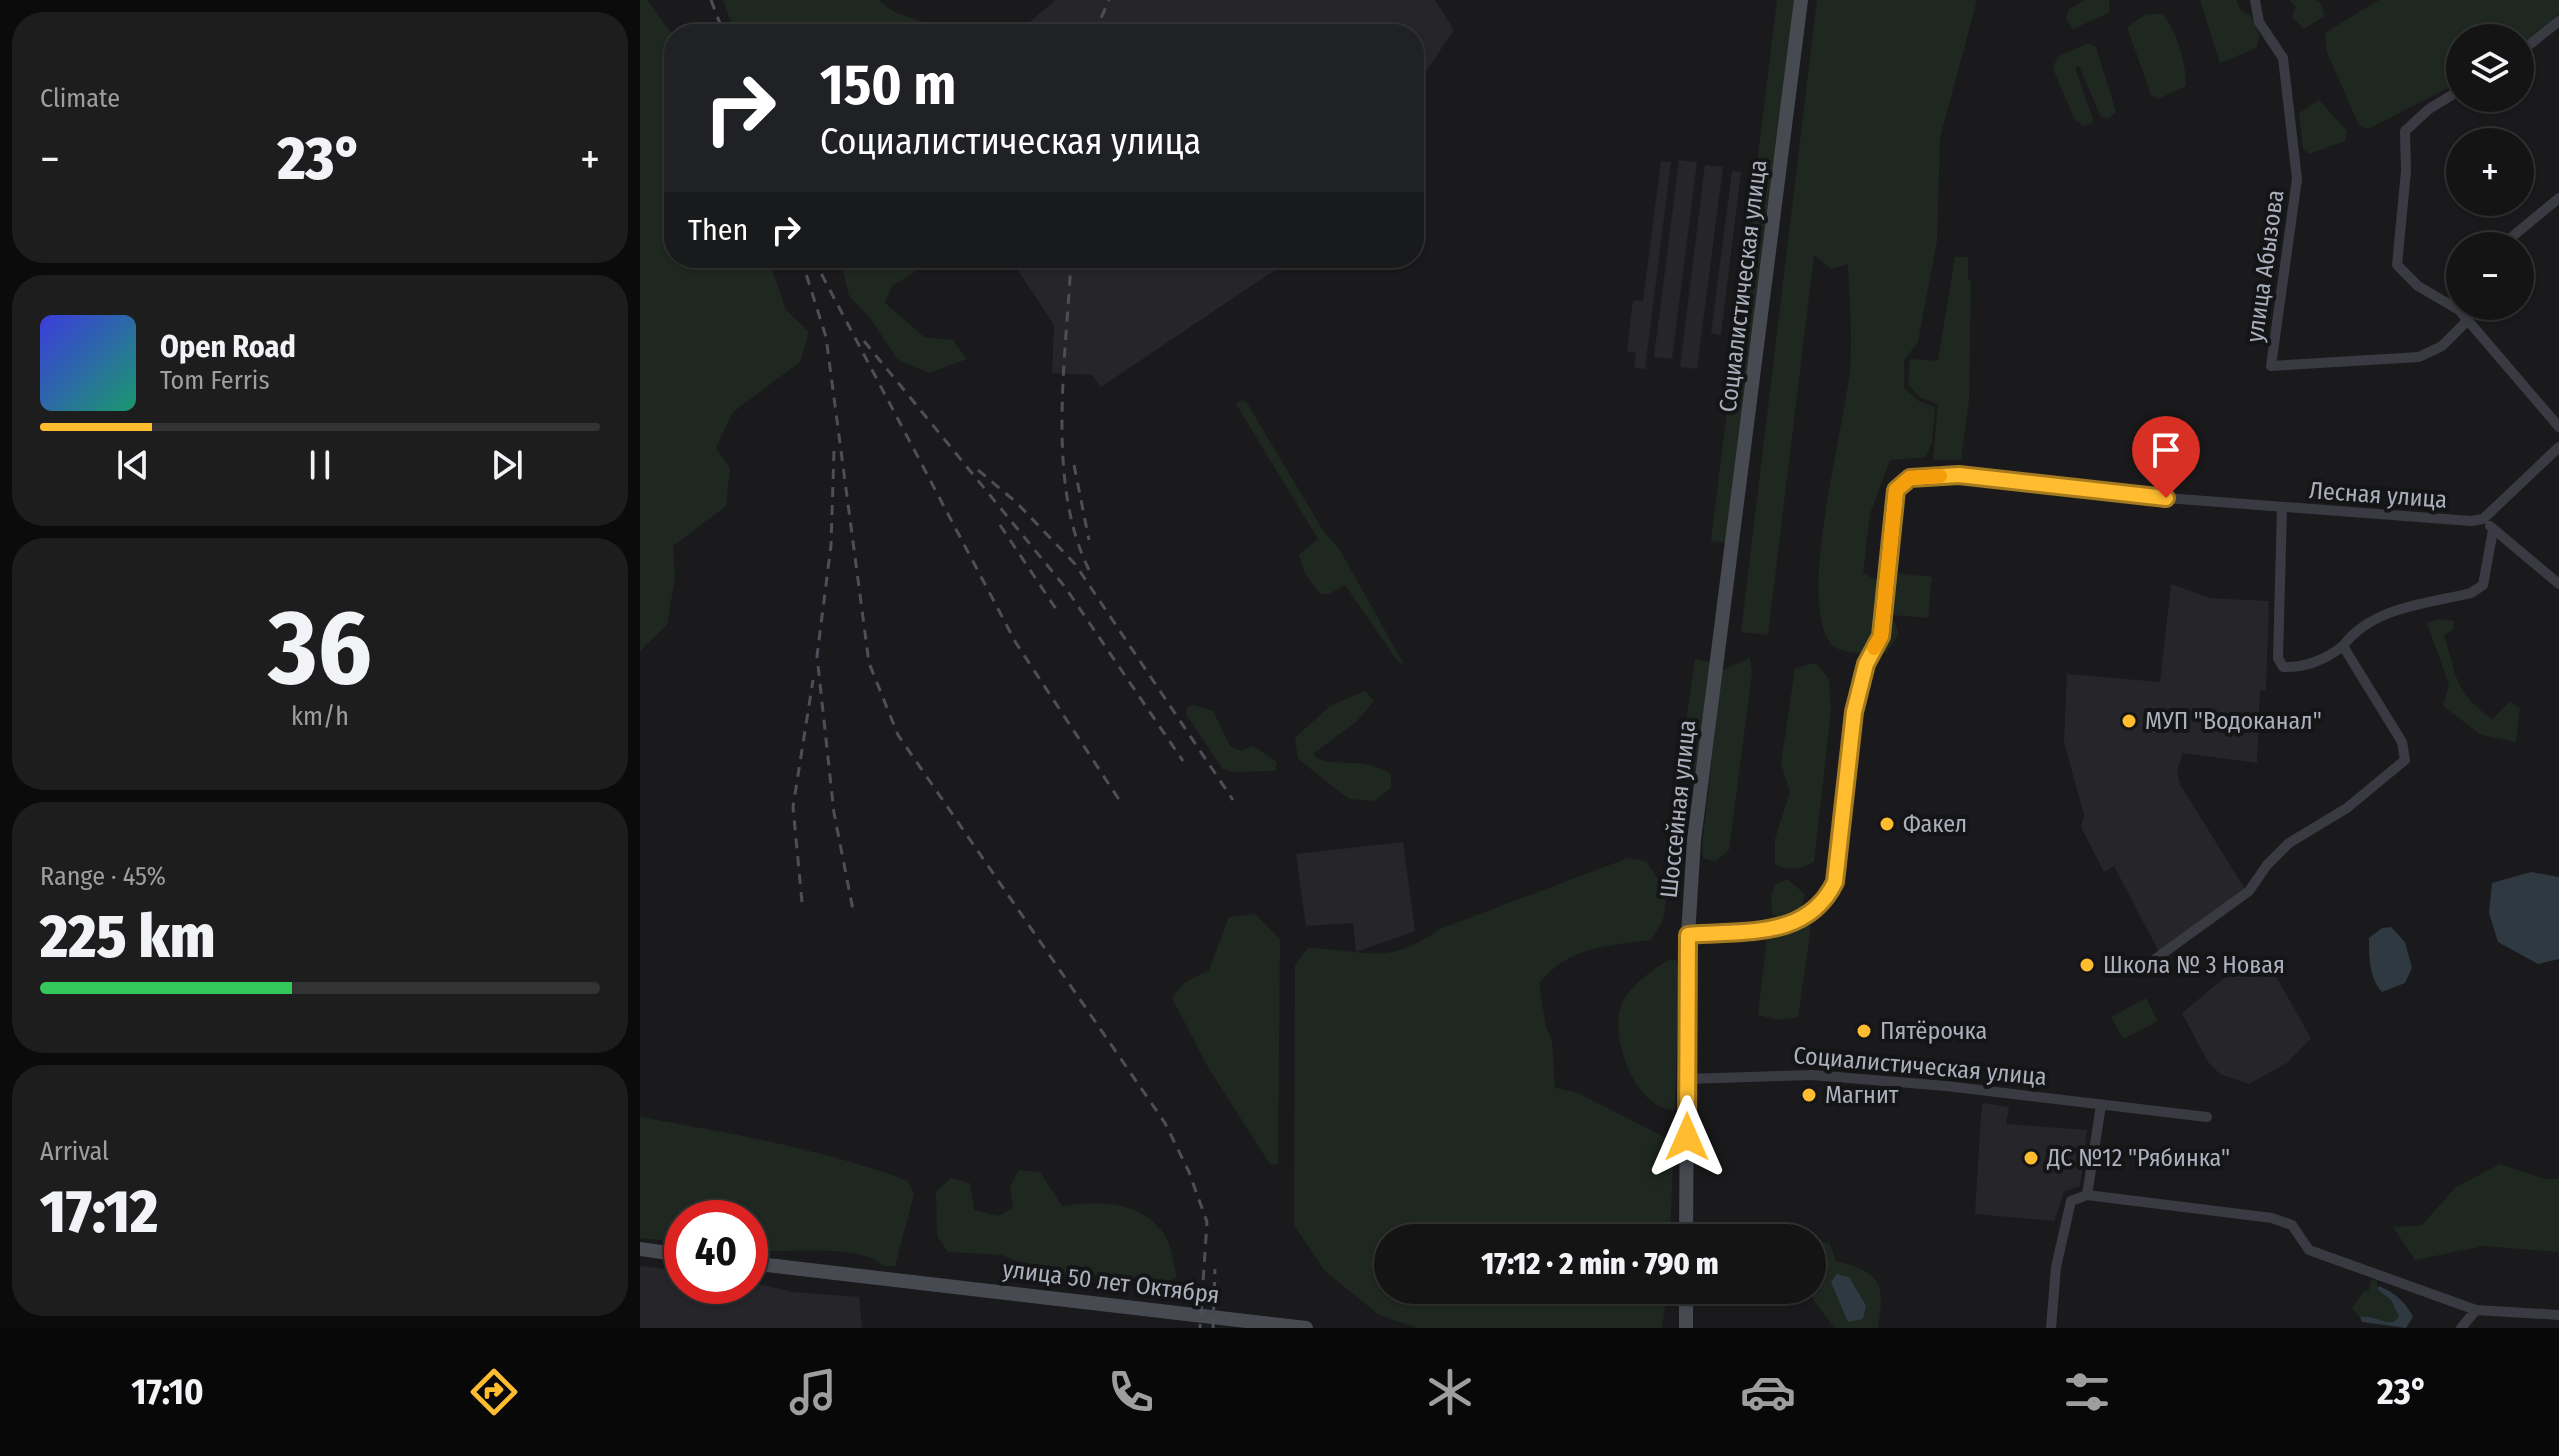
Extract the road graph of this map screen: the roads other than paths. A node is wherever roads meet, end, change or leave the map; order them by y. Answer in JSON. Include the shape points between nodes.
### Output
{"nodes":[{"id":1,"x":1801,"y":0,"type":"edge"},
{"id":2,"x":2255,"y":0,"type":"edge"},
{"id":3,"x":2559,"y":21,"type":"edge"},
{"id":4,"x":2534,"y":41,"type":"edge"},
{"id":5,"x":2446,"y":99,"type":"edge"},
{"id":6,"x":2559,"y":198,"type":"edge"},
{"id":7,"x":2518,"y":232,"type":"edge"},
{"id":8,"x":2446,"y":301,"type":"edge"},
{"id":9,"x":2466,"y":322,"type":"joint"},
{"id":10,"x":2559,"y":427,"type":"edge"},
{"id":11,"x":2559,"y":447,"type":"edge"},
{"id":12,"x":2282,"y":508,"type":"junction"},
{"id":13,"x":2483,"y":519,"type":"junction"},
{"id":14,"x":2493,"y":530,"type":"junction"},
{"id":15,"x":1729,"y":577,"type":"joint"},
{"id":16,"x":2559,"y":584,"type":"edge"},
{"id":17,"x":2343,"y":646,"type":"junction"},
{"id":18,"x":1688,"y":935,"type":"junction"},
{"id":19,"x":2144,"y":967,"type":"dead end"},
{"id":20,"x":1687,"y":1079,"type":"junction"},
{"id":21,"x":2101,"y":1105,"type":"junction"},
{"id":22,"x":2207,"y":1117,"type":"dead end"},
{"id":23,"x":2087,"y":1195,"type":"junction"},
{"id":24,"x":1686,"y":1224,"type":"edge"},
{"id":25,"x":640,"y":1249,"type":"edge"},
{"id":26,"x":664,"y":1252,"type":"edge"},
{"id":27,"x":768,"y":1265,"type":"edge"},
{"id":28,"x":1686,"y":1304,"type":"edge"},
{"id":29,"x":2476,"y":1310,"type":"junction"},
{"id":30,"x":2559,"y":1315,"type":"edge"},
{"id":31,"x":1306,"y":1328,"type":"edge"},
{"id":32,"x":1686,"y":1328,"type":"edge"},
{"id":33,"x":2051,"y":1328,"type":"edge"},
{"id":34,"x":2461,"y":1328,"type":"edge"}],
"edges":[{"from":1,"to":15,"type":"street","name":"Социалистическая улица"},
{"from":2,"to":9,"type":"street","name":"улица Абызова","via":[[2259,22],[2283,58],[2297,179],[2271,366],[2419,357],[2442,346]]},
{"from":3,"to":4,"type":"street"},
{"from":5,"to":8,"type":"street","via":[[2405,131],[2406,171],[2395,258],[2418,286]]},
{"from":6,"to":7,"type":"street"},
{"from":9,"to":10,"type":"street"},
{"from":11,"to":13,"type":"street"},
{"from":12,"to":13,"type":"street","name":"Лесная улица"},
{"from":12,"to":17,"type":"street","via":[[2278,658],[2283,667],[2295,668],[2329,657]]},
{"from":12,"to":18,"type":"street","name":"Лесная улица","via":[[1959,475],[1910,478],[1896,490],[1881,636],[1866,664],[1854,712],[1835,882],[1826,902],[1803,920],[1778,928]]},
{"from":13,"to":14,"type":"street"},
{"from":14,"to":16,"type":"street"},
{"from":14,"to":17,"type":"street","via":[[2483,585],[2471,593],[2380,615],[2357,628]]},
{"from":15,"to":18,"type":"street","name":"Шоссейная улица","via":[[1694,840]]},
{"from":17,"to":19,"type":"street","via":[[2402,742],[2405,760],[2347,808],[2289,843],[2249,891]]},
{"from":18,"to":20,"type":"street","name":"Шоссейная улица"},
{"from":20,"to":21,"type":"street","name":"Социалистическая улица","via":[[1812,1075]]},
{"from":20,"to":24,"type":"street","name":"Шоссейная улица"},
{"from":21,"to":22,"type":"street","name":"Социалистическая улица"},
{"from":21,"to":23,"type":"street"},
{"from":23,"to":29,"type":"street","via":[[2272,1218],[2292,1225],[2309,1250]]},
{"from":23,"to":33,"type":"street","via":[[2071,1201],[2056,1267]]},
{"from":25,"to":26,"type":"street"},
{"from":27,"to":31,"type":"street","name":"улица 50 лет Октября"},
{"from":28,"to":32,"type":"street"},
{"from":29,"to":30,"type":"street"},
{"from":29,"to":34,"type":"street"}]}
